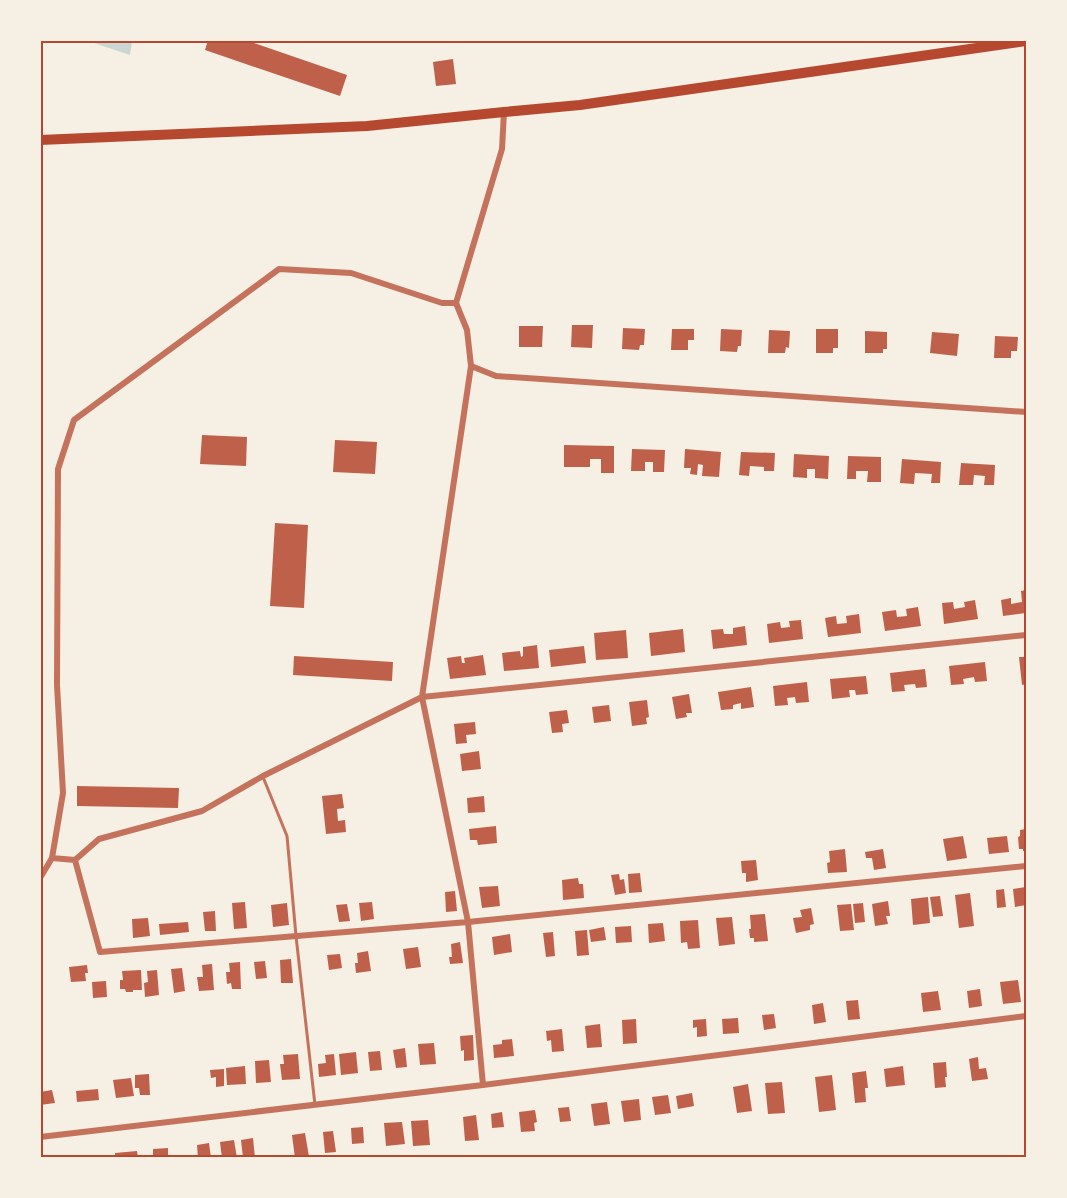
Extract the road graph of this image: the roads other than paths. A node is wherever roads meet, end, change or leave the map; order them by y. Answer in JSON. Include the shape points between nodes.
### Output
{"nodes":[{"id":1,"x":1026,"y":41,"type":"edge"},
{"id":2,"x":504,"y":112,"type":"junction"},
{"id":3,"x":40,"y":140,"type":"edge"},
{"id":4,"x":456,"y":303,"type":"junction"},
{"id":5,"x":471,"y":366,"type":"junction"},
{"id":6,"x":1026,"y":412,"type":"edge"},
{"id":7,"x":1026,"y":635,"type":"edge"},
{"id":8,"x":422,"y":697,"type":"junction"},
{"id":9,"x":263,"y":776,"type":"junction"},
{"id":10,"x":52,"y":858,"type":"junction"},
{"id":11,"x":75,"y":860,"type":"junction"},
{"id":12,"x":1026,"y":866,"type":"edge"},
{"id":13,"x":40,"y":878,"type":"edge"},
{"id":14,"x":468,"y":922,"type":"junction"},
{"id":15,"x":296,"y":936,"type":"junction"},
{"id":16,"x":1026,"y":1016,"type":"edge"},
{"id":17,"x":483,"y":1085,"type":"junction"},
{"id":18,"x":315,"y":1105,"type":"junction"},
{"id":19,"x":40,"y":1137,"type":"edge"}],
"edges":[{"from":1,"to":2,"type":"highway","via":[[580,105]]},
{"from":2,"to":3,"type":"highway","via":[[367,126]]},
{"from":2,"to":4,"type":"street","via":[[502,149]]},
{"from":4,"to":5,"type":"street","via":[[467,330]]},
{"from":4,"to":10,"type":"street","via":[[442,303],[351,273],[279,269],[74,420],[58,469],[57,685],[63,793]]},
{"from":5,"to":6,"type":"street","via":[[496,376]]},
{"from":5,"to":8,"type":"street"},
{"from":7,"to":8,"type":"street"},
{"from":8,"to":9,"type":"street"},
{"from":8,"to":14,"type":"street"},
{"from":9,"to":11,"type":"street","via":[[202,811],[99,839]]},
{"from":9,"to":15,"type":"lane","via":[[287,836]]},
{"from":10,"to":11,"type":"street"},
{"from":10,"to":13,"type":"street"},
{"from":11,"to":15,"type":"street","via":[[100,952]]},
{"from":12,"to":14,"type":"street"},
{"from":14,"to":15,"type":"street"},
{"from":14,"to":17,"type":"street"},
{"from":15,"to":18,"type":"lane"},
{"from":16,"to":17,"type":"street"},
{"from":17,"to":18,"type":"street"},
{"from":18,"to":19,"type":"street"}]}
